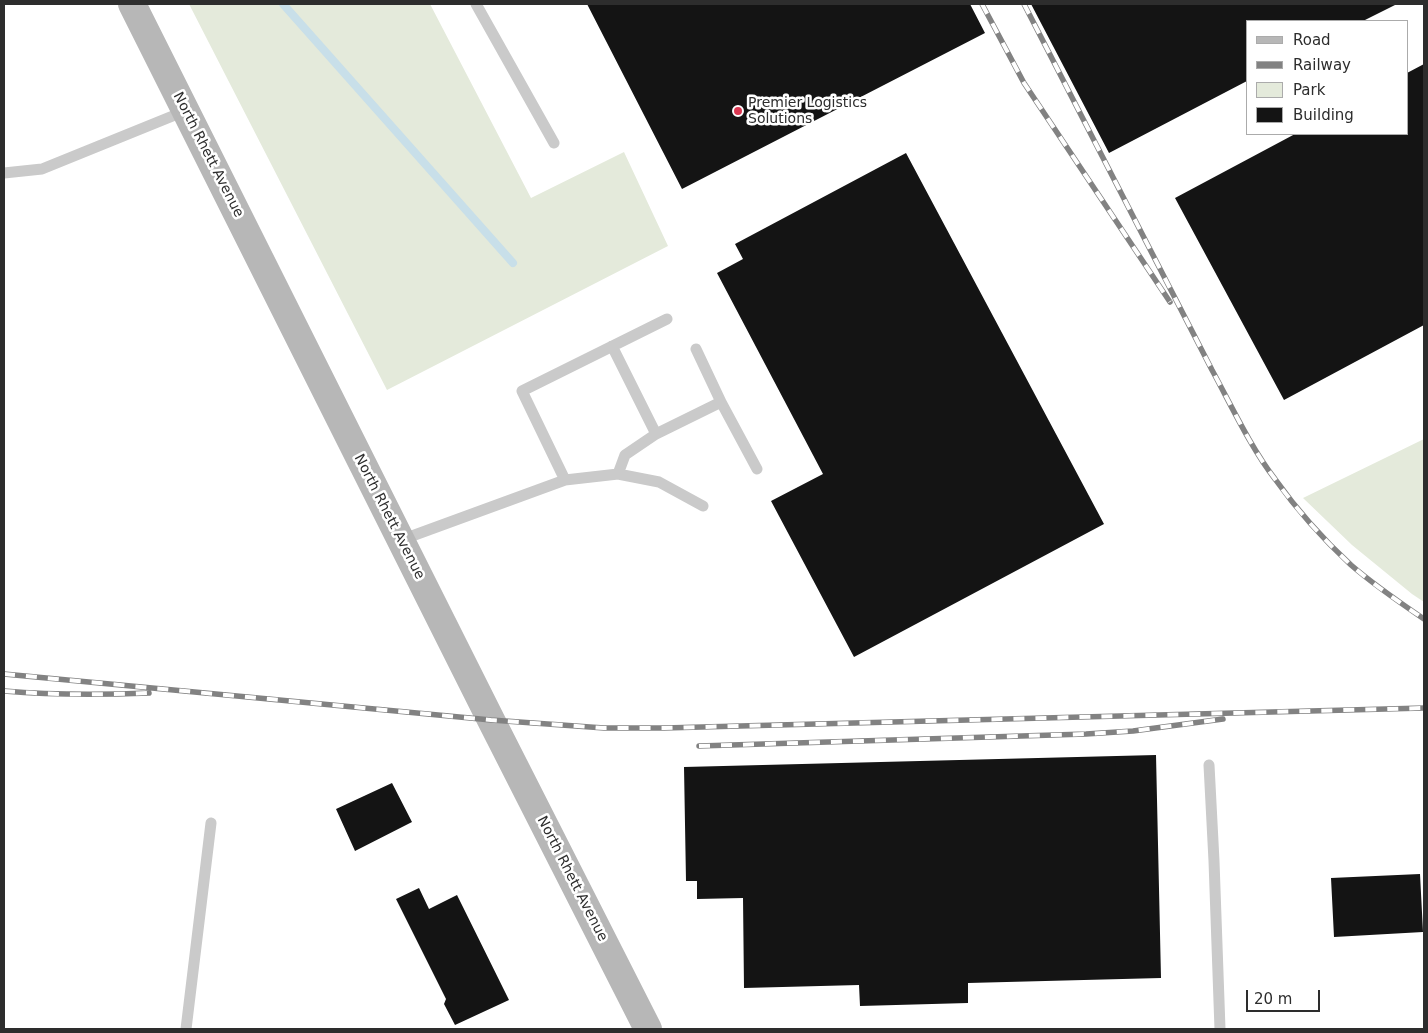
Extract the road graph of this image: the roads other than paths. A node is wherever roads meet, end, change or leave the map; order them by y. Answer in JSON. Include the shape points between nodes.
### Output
{"nodes":[{"id":1,"x":132,"y":4,"type":"edge"},
{"id":2,"x":476,"y":4,"type":"edge"},
{"id":3,"x":185,"y":111,"type":"junction"},
{"id":4,"x":554,"y":143,"type":"dead end"},
{"id":5,"x":4,"y":173,"type":"edge"},
{"id":6,"x":667,"y":319,"type":"dead end"},
{"id":7,"x":612,"y":346,"type":"junction"},
{"id":8,"x":696,"y":349,"type":"dead end"},
{"id":9,"x":721,"y":402,"type":"junction"},
{"id":10,"x":656,"y":434,"type":"junction"},
{"id":11,"x":757,"y":470,"type":"dead end"},
{"id":12,"x":618,"y":474,"type":"junction"},
{"id":13,"x":566,"y":480,"type":"junction"},
{"id":14,"x":703,"y":506,"type":"dead end"},
{"id":15,"x":401,"y":540,"type":"junction"},
{"id":16,"x":1209,"y":765,"type":"dead end"},
{"id":17,"x":211,"y":822,"type":"dead end"},
{"id":18,"x":186,"y":1029,"type":"edge"},
{"id":19,"x":648,"y":1029,"type":"edge"},
{"id":20,"x":1220,"y":1029,"type":"edge"}],
"edges":[{"from":1,"to":3,"type":"main road","name":"North Rhett Avenue"},
{"from":2,"to":4,"type":"lane"},
{"from":3,"to":5,"type":"lane","via":[[42,169]]},
{"from":3,"to":15,"type":"main road","name":"North Rhett Avenue"},
{"from":6,"to":7,"type":"lane"},
{"from":7,"to":10,"type":"lane"},
{"from":7,"to":13,"type":"lane","via":[[522,391]]},
{"from":8,"to":9,"type":"lane"},
{"from":9,"to":10,"type":"lane"},
{"from":9,"to":11,"type":"lane"},
{"from":10,"to":12,"type":"lane","via":[[626,455]]},
{"from":12,"to":13,"type":"lane"},
{"from":12,"to":14,"type":"lane","via":[[659,482]]},
{"from":13,"to":15,"type":"lane"},
{"from":15,"to":19,"type":"main road","name":"North Rhett Avenue"},
{"from":16,"to":20,"type":"lane"},
{"from":17,"to":18,"type":"lane"}]}
